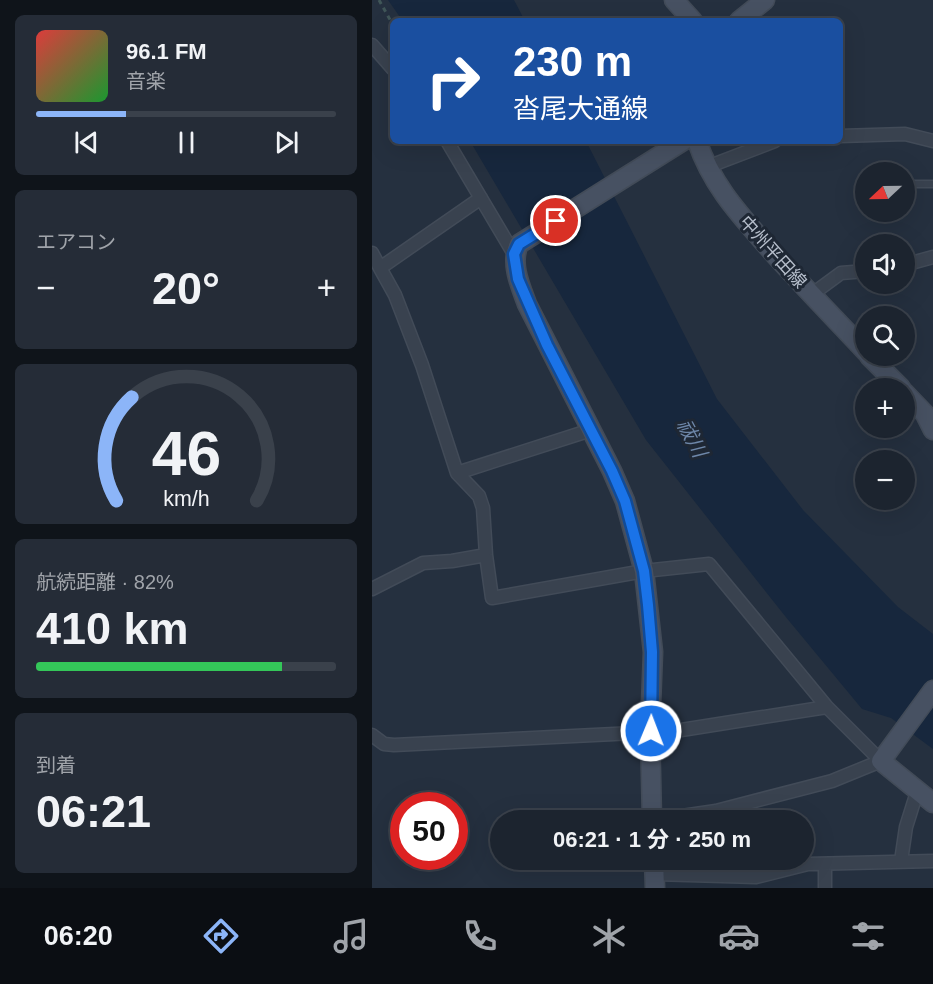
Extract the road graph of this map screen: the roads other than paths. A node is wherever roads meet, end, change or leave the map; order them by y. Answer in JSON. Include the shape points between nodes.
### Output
{"nodes":[{"id":1,"x":674,"y":0,"type":"edge"},
{"id":2,"x":765,"y":0,"type":"edge"},
{"id":3,"x":690,"y":18,"type":"edge"},
{"id":4,"x":742,"y":18,"type":"edge"},
{"id":5,"x":372,"y":45,"type":"edge"},
{"id":6,"x":376,"y":57,"type":"edge"},
{"id":7,"x":390,"y":67,"type":"edge"},
{"id":8,"x":843,"y":136,"type":"edge"},
{"id":9,"x":933,"y":141,"type":"edge"},
{"id":10,"x":449,"y":144,"type":"edge"},
{"id":11,"x":678,"y":144,"type":"edge"},
{"id":12,"x":698,"y":144,"type":"edge"},
{"id":13,"x":767,"y":144,"type":"edge"},
{"id":14,"x":707,"y":167,"type":"junction"},
{"id":15,"x":915,"y":184,"type":"edge"},
{"id":16,"x":933,"y":184,"type":"edge"},
{"id":17,"x":481,"y":198,"type":"junction"},
{"id":18,"x":516,"y":249,"type":"junction"},
{"id":19,"x":372,"y":253,"type":"edge"},
{"id":20,"x":933,"y":257,"type":"edge"},
{"id":21,"x":915,"y":262,"type":"edge"},
{"id":22,"x":380,"y":268,"type":"junction"},
{"id":23,"x":855,"y":272,"type":"edge"},
{"id":24,"x":812,"y":295,"type":"junction"},
{"id":25,"x":855,"y":340,"type":"edge"},
{"id":26,"x":879,"y":366,"type":"edge"},
{"id":27,"x":891,"y":378,"type":"edge"},
{"id":28,"x":915,"y":404,"type":"edge"},
{"id":29,"x":591,"y":430,"type":"junction"},
{"id":30,"x":933,"y":430,"type":"edge"},
{"id":31,"x":457,"y":472,"type":"junction"},
{"id":32,"x":486,"y":555,"type":"junction"},
{"id":33,"x":644,"y":571,"type":"junction"},
{"id":34,"x":372,"y":589,"type":"edge"},
{"id":35,"x":933,"y":690,"type":"edge"},
{"id":36,"x":826,"y":707,"type":"junction"},
{"id":37,"x":651,"y":731,"type":"junction"},
{"id":38,"x":372,"y":735,"type":"edge"},
{"id":39,"x":884,"y":759,"type":"junction"},
{"id":40,"x":917,"y":792,"type":"junction"},
{"id":41,"x":933,"y":803,"type":"edge"},
{"id":42,"x":654,"y":810,"type":"edge"},
{"id":43,"x":720,"y":810,"type":"edge"},
{"id":44,"x":901,"y":861,"type":"junction"},
{"id":45,"x":933,"y":861,"type":"edge"},
{"id":46,"x":825,"y":864,"type":"junction"},
{"id":47,"x":655,"y":874,"type":"edge"},
{"id":48,"x":825,"y":888,"type":"edge"}],
"edges":[{"from":1,"to":3,"type":"main road"},
{"from":2,"to":4,"type":"main road"},
{"from":5,"to":6,"type":"street"},
{"from":6,"to":7,"type":"street"},
{"from":8,"to":9,"type":"street","via":[[904,134]]},
{"from":10,"to":17,"type":"street"},
{"from":11,"to":18,"type":"main road"},
{"from":12,"to":14,"type":"main road","name":"中州平田線"},
{"from":13,"to":14,"type":"street"},
{"from":14,"to":24,"type":"main road","name":"中州平田線","via":[[727,201]]},
{"from":15,"to":16,"type":"lane"},
{"from":17,"to":18,"type":"street"},
{"from":17,"to":22,"type":"street"},
{"from":18,"to":29,"type":"main road","via":[[518,279],[527,304]]},
{"from":19,"to":22,"type":"street"},
{"from":20,"to":21,"type":"street"},
{"from":22,"to":31,"type":"street","via":[[418,355]]},
{"from":23,"to":24,"type":"street","via":[[841,273]]},
{"from":24,"to":25,"type":"main road","name":"中州平田線"},
{"from":26,"to":27,"type":"main road"},
{"from":28,"to":30,"type":"main road"},
{"from":29,"to":31,"type":"street"},
{"from":29,"to":33,"type":"main road","via":[[625,501]]},
{"from":31,"to":32,"type":"street","via":[[483,508]]},
{"from":32,"to":33,"type":"street","via":[[492,598]]},
{"from":32,"to":34,"type":"street","via":[[423,563]]},
{"from":33,"to":36,"type":"street","via":[[709,564]]},
{"from":33,"to":37,"type":"main road","via":[[652,652]]},
{"from":35,"to":39,"type":"main road"},
{"from":36,"to":37,"type":"street","via":[[675,731]]},
{"from":36,"to":39,"type":"street"},
{"from":37,"to":38,"type":"street","via":[[394,745],[384,744]]},
{"from":37,"to":42,"type":"main road"},
{"from":39,"to":40,"type":"main road"},
{"from":39,"to":43,"type":"street","via":[[832,781]]},
{"from":40,"to":41,"type":"main road"},
{"from":40,"to":44,"type":"street"},
{"from":44,"to":45,"type":"street"},
{"from":44,"to":46,"type":"street"},
{"from":46,"to":47,"type":"street","via":[[808,864],[756,877]]},
{"from":46,"to":48,"type":"street"}]}
